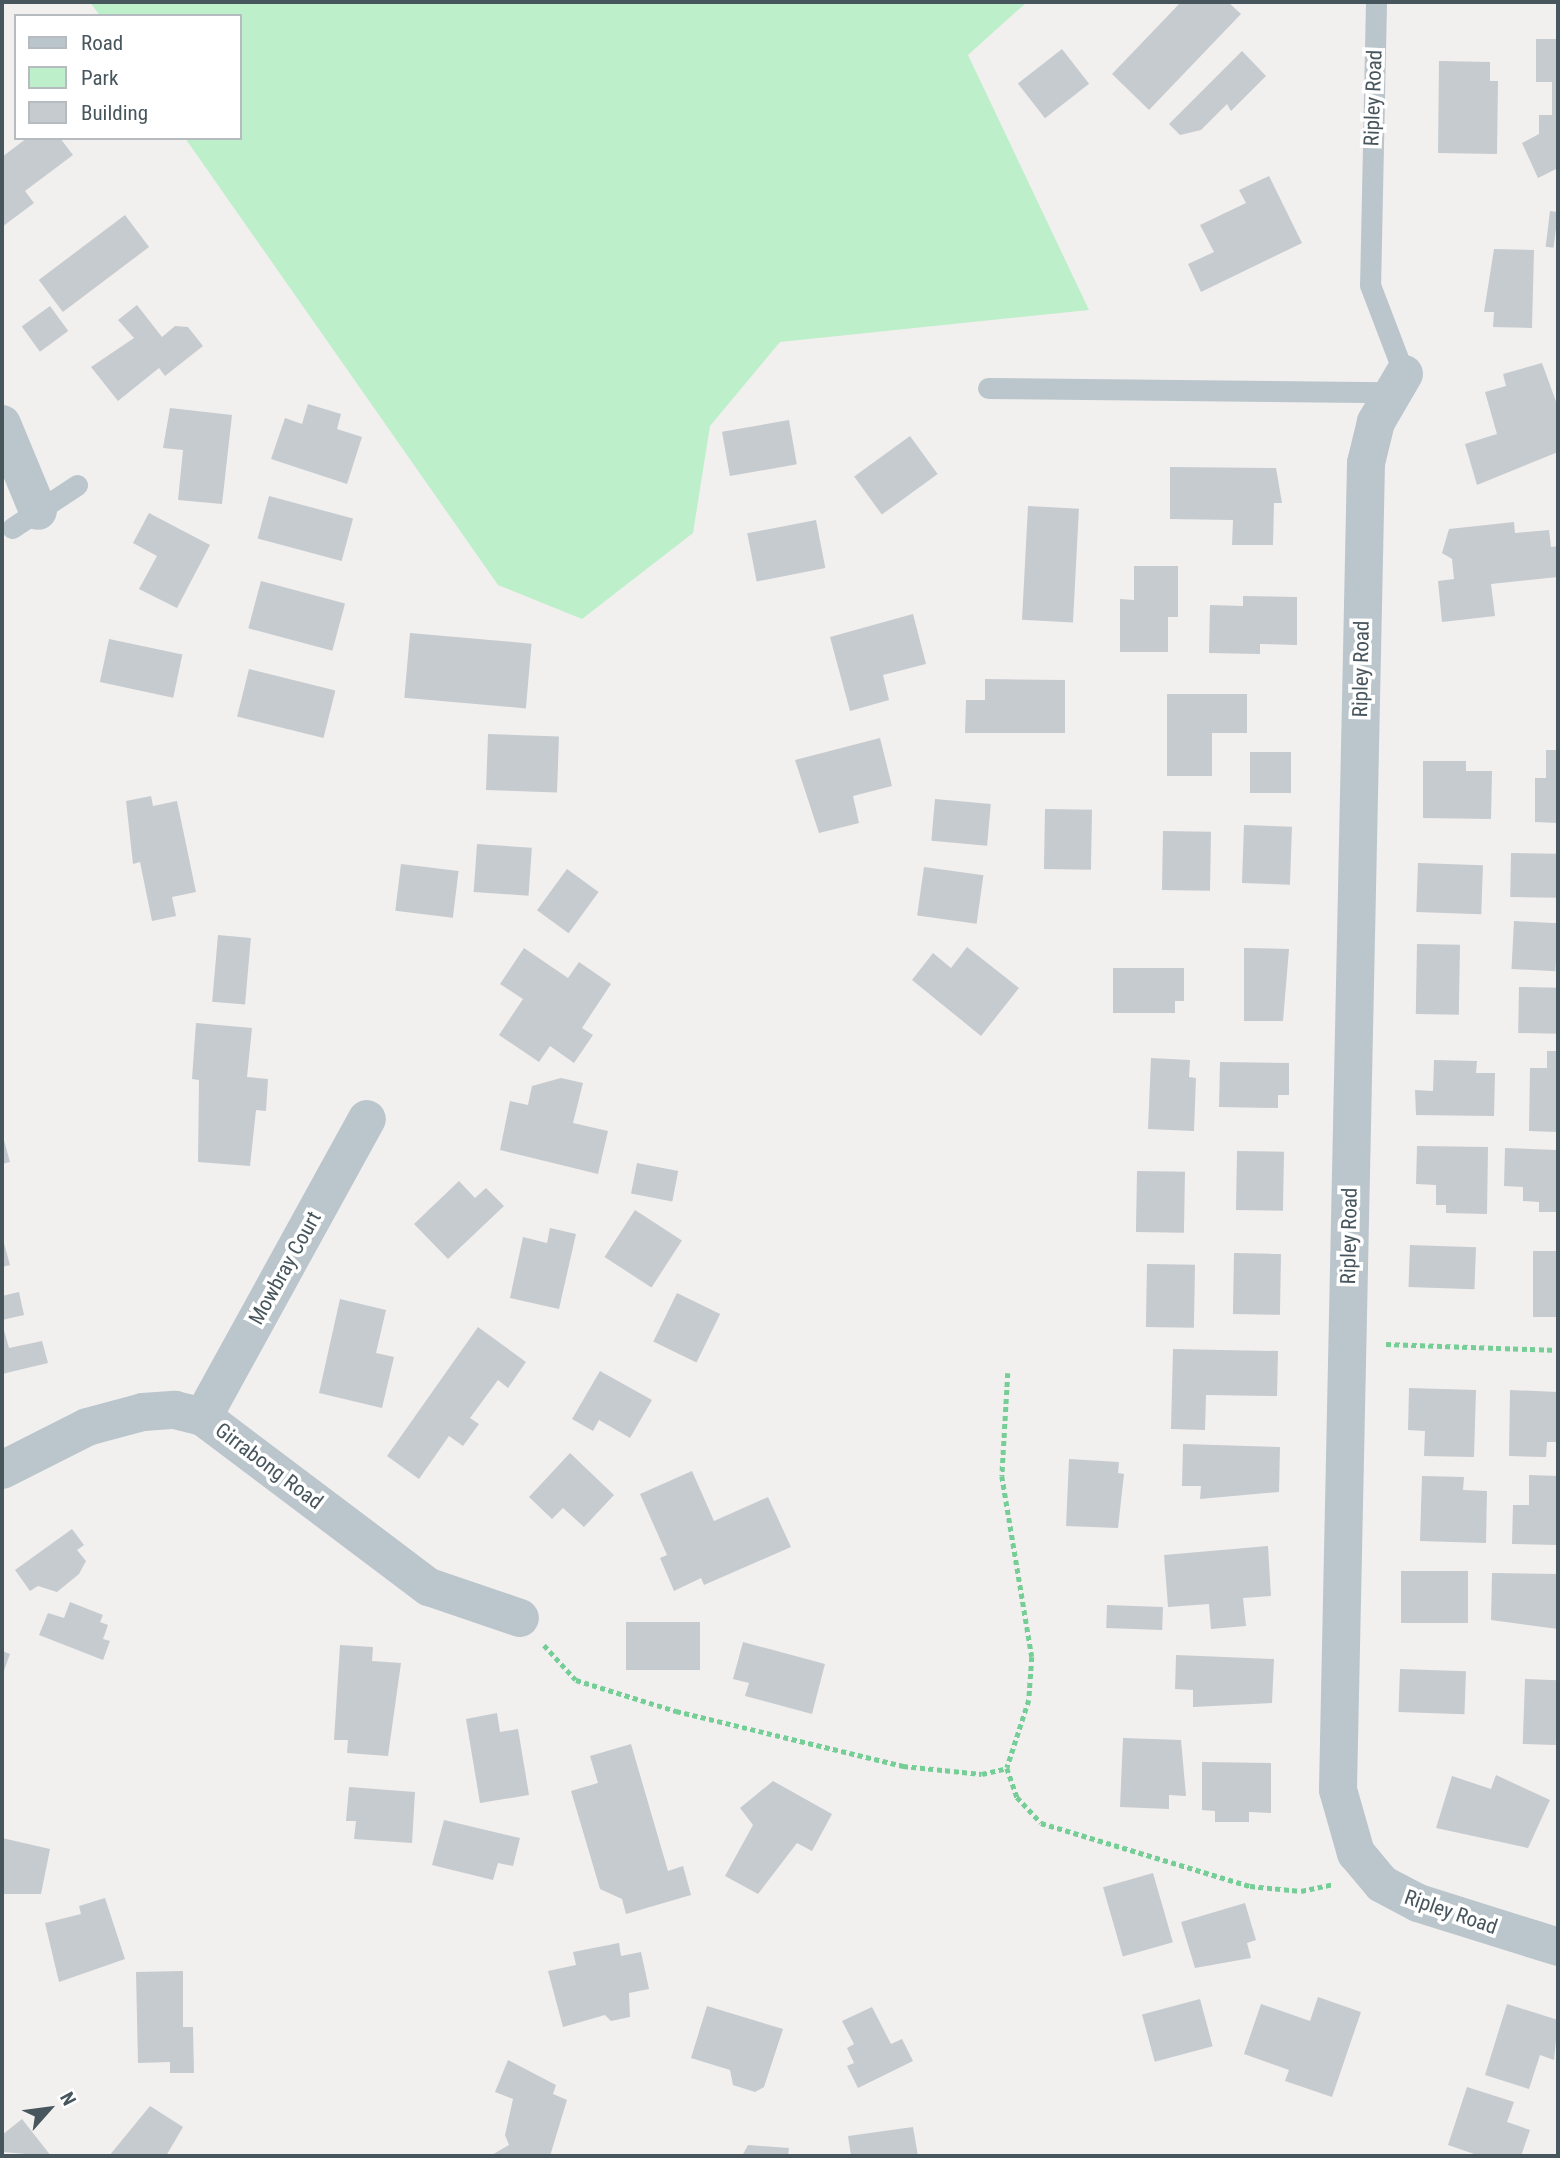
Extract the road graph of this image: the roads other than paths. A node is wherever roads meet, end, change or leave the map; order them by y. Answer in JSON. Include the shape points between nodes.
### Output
{"nodes":[{"id":1,"x":1376,"y":2,"type":"edge"},
{"id":2,"x":1397,"y":383,"type":"junction"},
{"id":3,"x":988,"y":388,"type":"dead end"},
{"id":4,"x":2,"y":424,"type":"edge"},
{"id":5,"x":77,"y":485,"type":"dead end"},
{"id":6,"x":25,"y":520,"type":"joint"},
{"id":7,"x":367,"y":1119,"type":"dead end"},
{"id":8,"x":203,"y":1417,"type":"junction"},
{"id":9,"x":2,"y":1469,"type":"edge"},
{"id":10,"x":520,"y":1618,"type":"road end"},
{"id":11,"x":1558,"y":1947,"type":"edge"}],
"edges":[{"from":1,"to":2,"type":"lane","name":"Ripley Road","via":[[1370,285]]},
{"from":2,"to":3,"type":"lane"},
{"from":2,"to":11,"type":"street","name":"Ripley Road","via":[[1366,463],[1336,1761],[1348,1836],[1366,1868],[1418,1903]]},
{"from":4,"to":6,"type":"street"},
{"from":5,"to":6,"type":"lane"},
{"from":7,"to":8,"type":"street","name":"Mowbray Court"},
{"from":8,"to":9,"type":"street","name":"Girrabong Road","via":[[175,1410],[109,1421]]},
{"from":8,"to":10,"type":"street","name":"Girrabong Road","via":[[429,1587]]}]}
